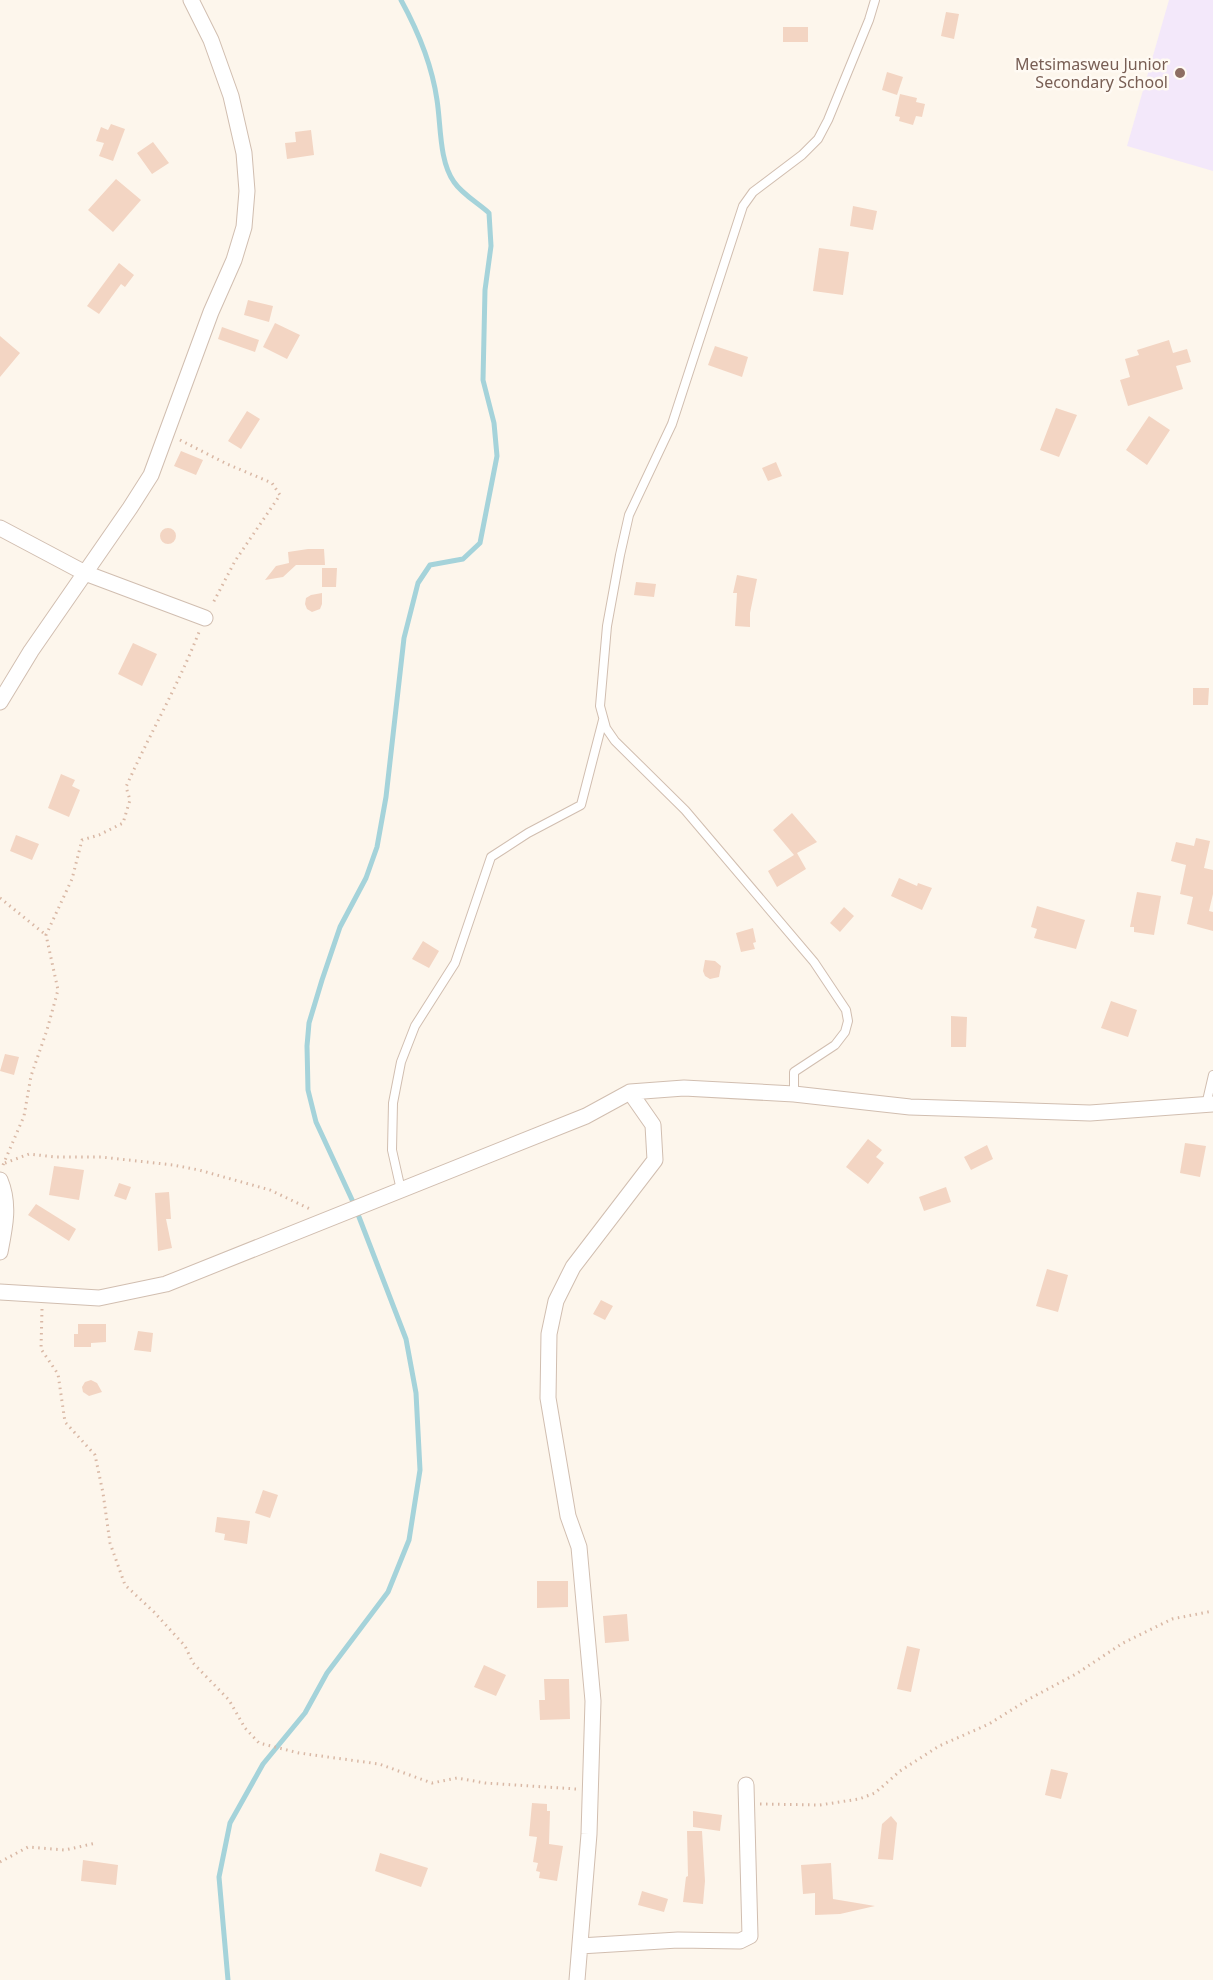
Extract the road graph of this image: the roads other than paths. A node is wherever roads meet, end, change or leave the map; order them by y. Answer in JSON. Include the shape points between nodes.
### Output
{"nodes":[{"id":1,"x":191,"y":0,"type":"edge"},
{"id":2,"x":875,"y":0,"type":"edge"},
{"id":3,"x":0,"y":528,"type":"edge"},
{"id":4,"x":85,"y":573,"type":"junction"},
{"id":5,"x":205,"y":618,"type":"road end"},
{"id":6,"x":0,"y":702,"type":"edge"},
{"id":7,"x":603,"y":718,"type":"junction"},
{"id":8,"x":1213,"y":1076,"type":"edge"},
{"id":9,"x":630,"y":1092,"type":"junction"},
{"id":10,"x":794,"y":1094,"type":"junction"},
{"id":11,"x":1210,"y":1105,"type":"edge"},
{"id":12,"x":0,"y":1180,"type":"edge"},
{"id":13,"x":394,"y":1193,"type":"junction"},
{"id":14,"x":0,"y":1252,"type":"edge"},
{"id":15,"x":0,"y":1292,"type":"edge"},
{"id":16,"x":746,"y":1785,"type":"dead end"},
{"id":17,"x":580,"y":1946,"type":"junction"},
{"id":18,"x":577,"y":1980,"type":"edge"}],
"edges":[{"from":1,"to":4,"type":"street","via":[[211,40],[231,96],[244,153],[244,227],[151,475]]},
{"from":2,"to":7,"type":"lane","via":[[818,139],[753,192],[743,206],[672,424],[629,514],[607,626],[600,706]]},
{"from":3,"to":4,"type":"street"},
{"from":4,"to":5,"type":"street"},
{"from":4,"to":6,"type":"street"},
{"from":7,"to":10,"type":"lane","via":[[615,741],[685,810],[814,962],[846,1010],[845,1032],[835,1045],[794,1072]]},
{"from":7,"to":13,"type":"lane","via":[[580,805],[491,857],[455,963],[415,1026],[401,1062],[393,1103]]},
{"from":8,"to":11,"type":"lane"},
{"from":9,"to":10,"type":"street","via":[[684,1088]]},
{"from":9,"to":13,"type":"street","via":[[586,1116]]},
{"from":9,"to":17,"type":"street","via":[[653,1125],[655,1160],[573,1267],[556,1301],[549,1334],[548,1398],[568,1516],[579,1547],[592,1689]]},
{"from":10,"to":11,"type":"street","via":[[910,1107],[1078,1112]]},
{"from":12,"to":14,"type":"street","via":[[6,1195]]},
{"from":13,"to":15,"type":"street","via":[[166,1284],[99,1298]]},
{"from":16,"to":17,"type":"street","via":[[750,1936],[741,1941]]},
{"from":17,"to":18,"type":"street"}]}
